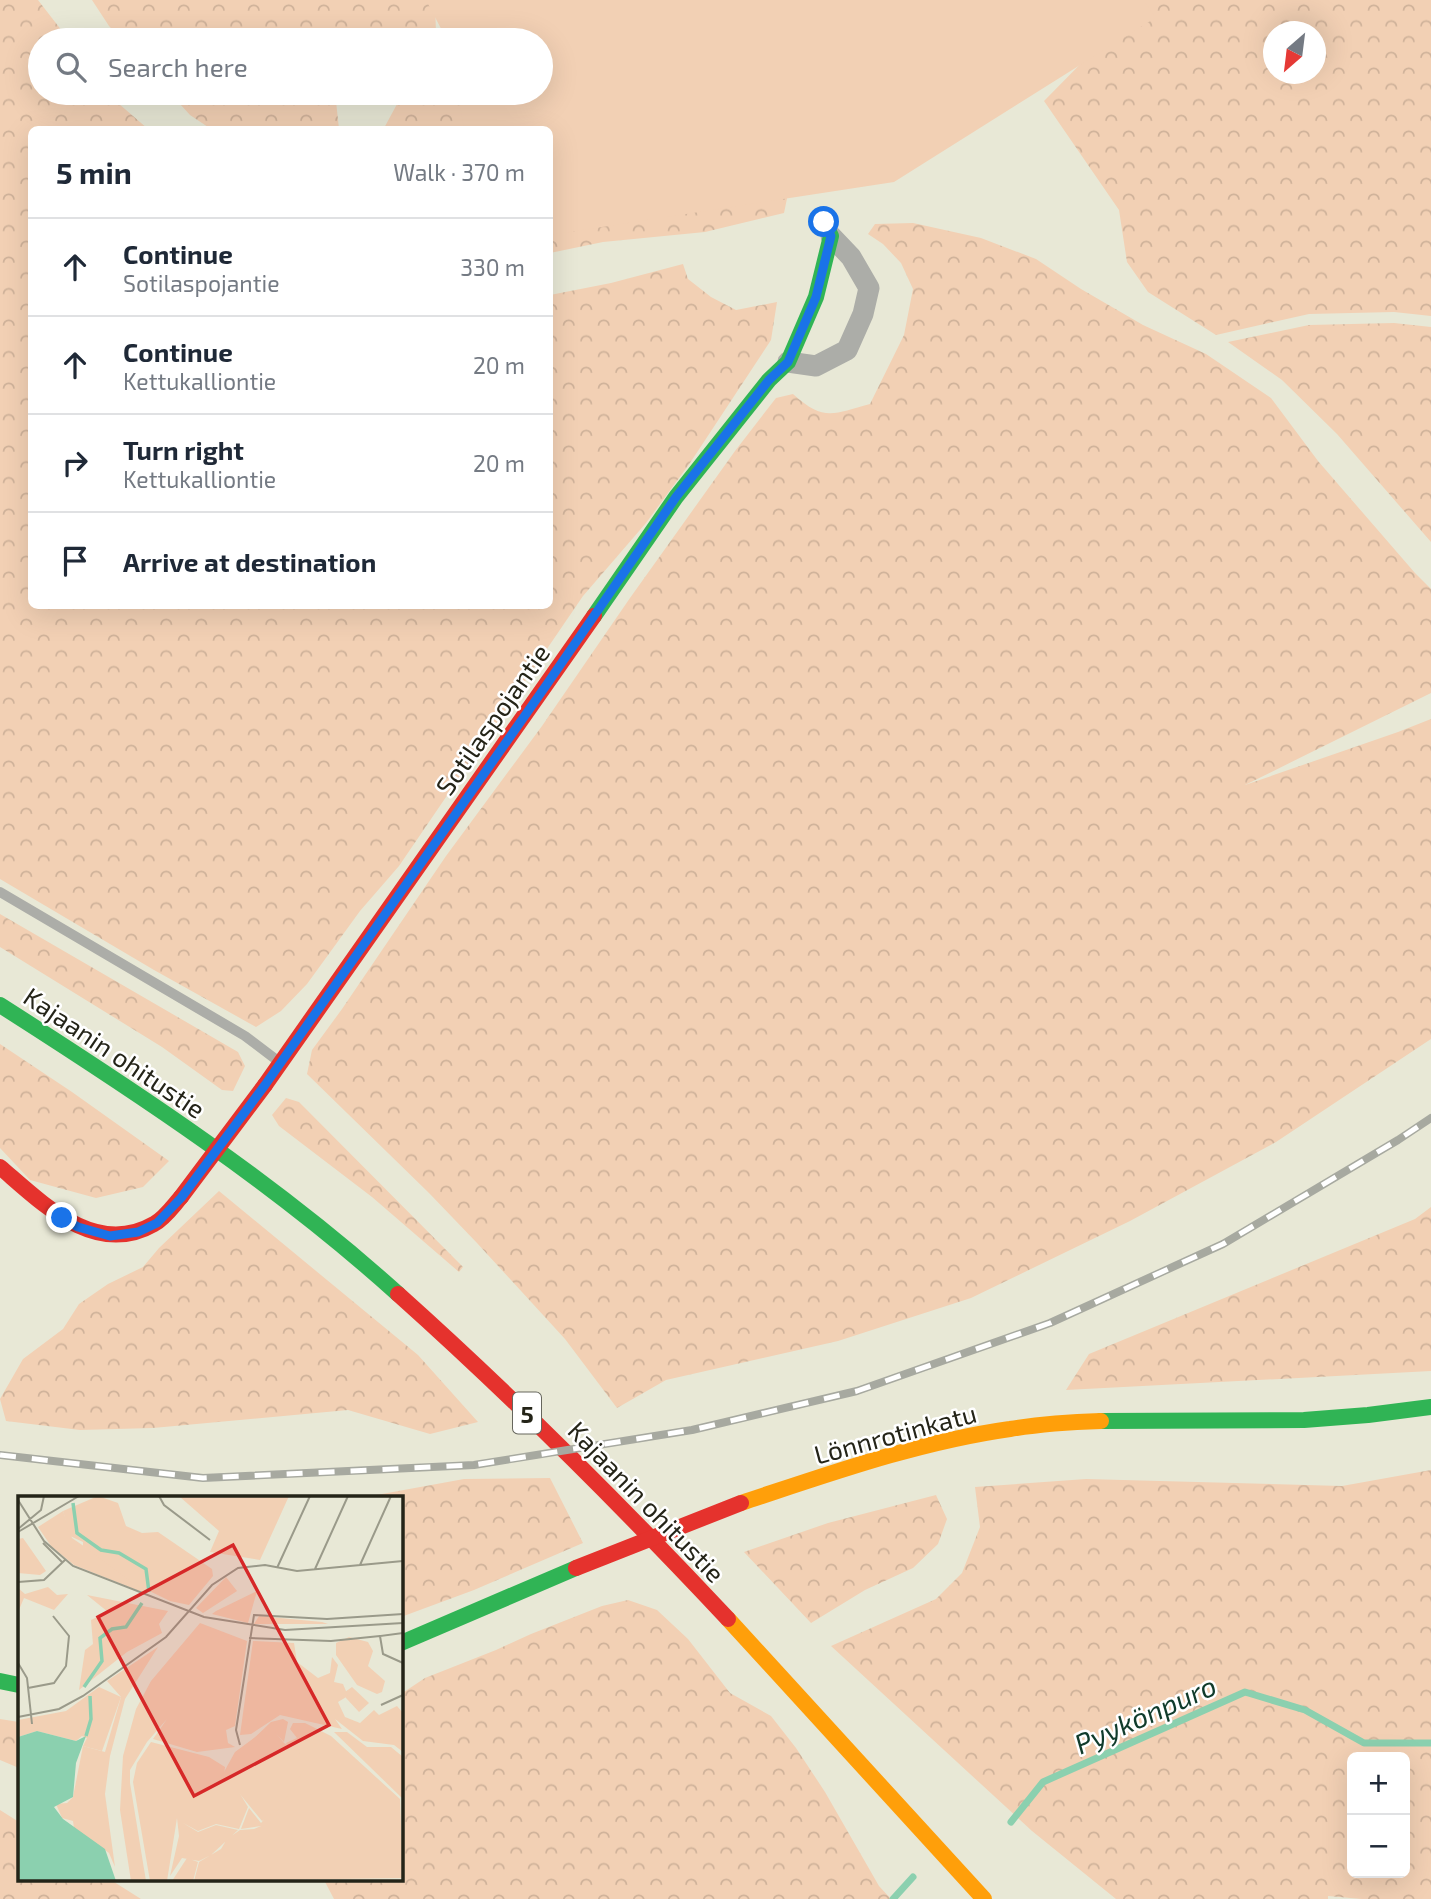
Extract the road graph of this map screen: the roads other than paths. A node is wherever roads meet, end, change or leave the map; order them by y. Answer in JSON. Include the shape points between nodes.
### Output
{"nodes":[{"id":1,"x":827,"y":229,"type":"joint"},
{"id":2,"x":788,"y":362,"type":"junction"},
{"id":3,"x":0,"y":892,"type":"edge"},
{"id":4,"x":0,"y":1005,"type":"edge"},
{"id":5,"x":280,"y":1062,"type":"junction"},
{"id":6,"x":0,"y":1167,"type":"edge"},
{"id":7,"x":1431,"y":1407,"type":"edge"},
{"id":8,"x":402,"y":1643,"type":"edge"},
{"id":9,"x":0,"y":1681,"type":"edge"},
{"id":10,"x":18,"y":1685,"type":"edge"},
{"id":11,"x":984,"y":1899,"type":"edge"}],
"edges":[{"from":1,"to":2,"type":"main road","name":"Sotilaspojantie","via":[[816,297]]},
{"from":1,"to":2,"type":"street","via":[[869,288],[863,314],[847,350],[816,366]]},
{"from":2,"to":5,"type":"main road","name":"Sotilaspojantie","via":[[676,497]]},
{"from":3,"to":5,"type":"lane","via":[[245,1036]]},
{"from":4,"to":11,"type":"main road","name":"Kajaanin ohitustie","number":"5","via":[[136,1091],[244,1171],[384,1282],[469,1357],[685,1575]]},
{"from":5,"to":6,"type":"main road","name":"Sotilaspojantie","bridge":true,"via":[[181,1198],[157,1223],[138,1232],[110,1236],[78,1227]]},
{"from":7,"to":8,"type":"main road","name":"Lönnrotinkatu","bridge":true,"via":[[1305,1420],[1047,1424],[961,1437],[741,1503]]},
{"from":9,"to":10,"type":"main road"}]}
